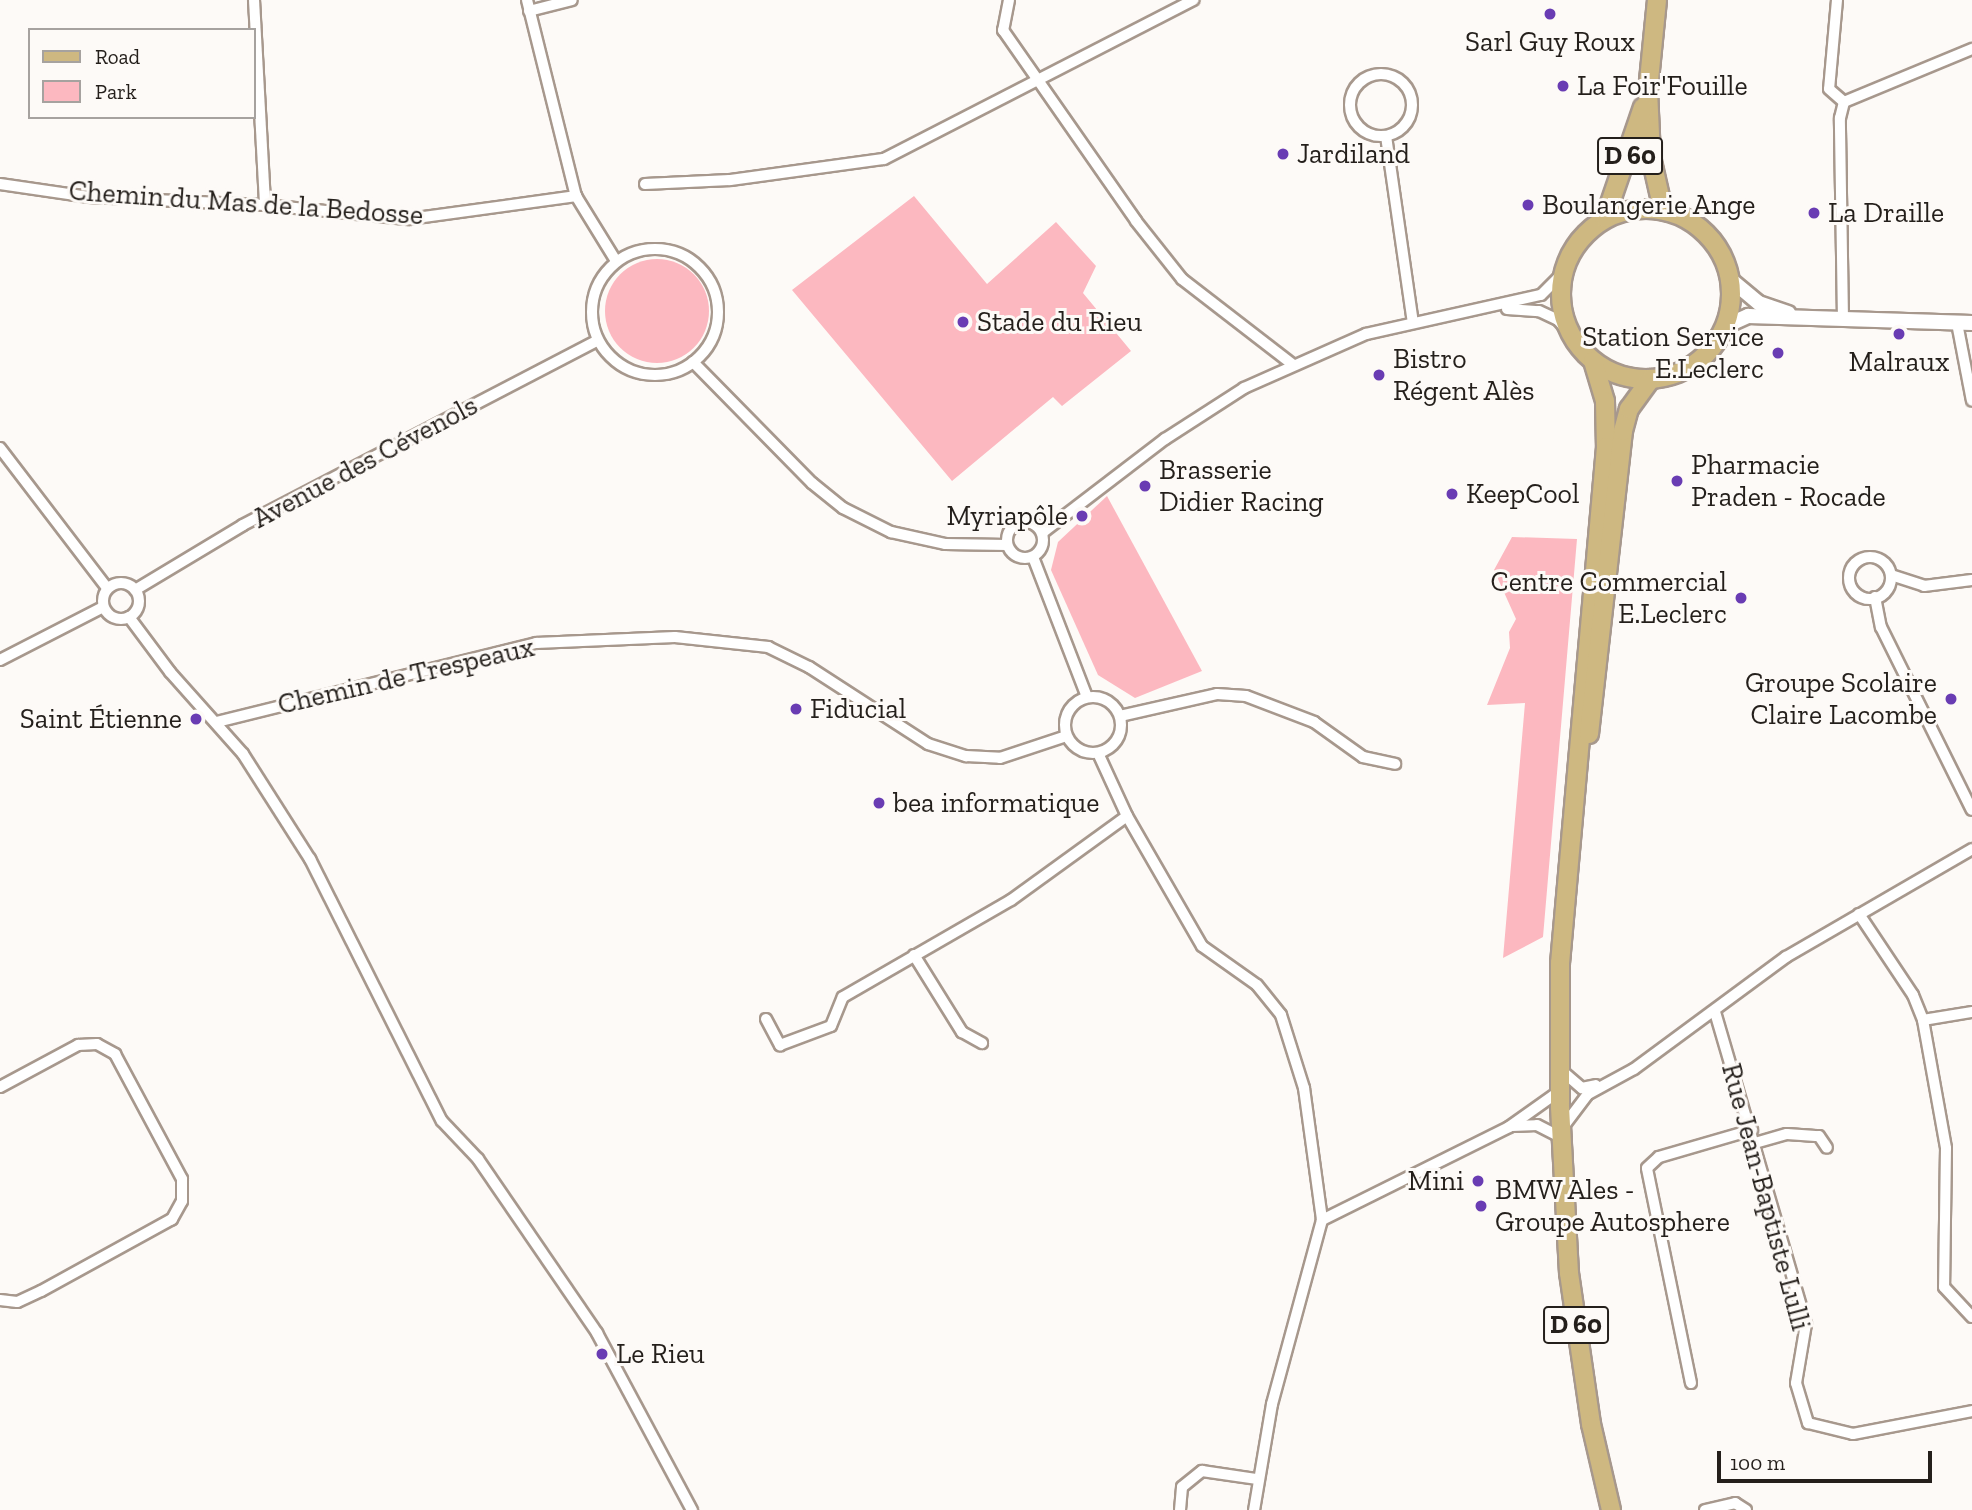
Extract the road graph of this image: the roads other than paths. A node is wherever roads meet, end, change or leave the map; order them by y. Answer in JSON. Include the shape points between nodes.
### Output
{"nodes":[{"id":1,"x":254,"y":0,"type":"edge"},
{"id":2,"x":572,"y":0,"type":"edge"},
{"id":3,"x":1009,"y":0,"type":"edge"},
{"id":4,"x":1194,"y":0,"type":"edge"},
{"id":5,"x":1657,"y":0,"type":"edge"},
{"id":6,"x":1837,"y":0,"type":"edge"},
{"id":7,"x":528,"y":6,"type":"edge"},
{"id":8,"x":256,"y":28,"type":"edge"},
{"id":9,"x":256,"y":37,"type":"edge"},
{"id":10,"x":1972,"y":49,"type":"edge"},
{"id":11,"x":1041,"y":82,"type":"junction"},
{"id":12,"x":1648,"y":90,"type":"junction"},
{"id":13,"x":1844,"y":102,"type":"junction"},
{"id":14,"x":1386,"y":136,"type":"junction"},
{"id":15,"x":0,"y":184,"type":"edge"},
{"id":16,"x":645,"y":184,"type":"dead end"},
{"id":17,"x":576,"y":196,"type":"junction"},
{"id":18,"x":265,"y":205,"type":"junction"},
{"id":19,"x":1663,"y":210,"type":"junction"},
{"id":20,"x":1605,"y":218,"type":"junction"},
{"id":21,"x":616,"y":261,"type":"junction"},
{"id":22,"x":1563,"y":273,"type":"junction"},
{"id":23,"x":1730,"y":279,"type":"junction"},
{"id":24,"x":1483,"y":311,"type":"junction"},
{"id":25,"x":1810,"y":318,"type":"junction"},
{"id":26,"x":1843,"y":320,"type":"junction"},
{"id":27,"x":1413,"y":323,"type":"junction"},
{"id":28,"x":1957,"y":323,"type":"junction"},
{"id":29,"x":1972,"y":323,"type":"edge"},
{"id":30,"x":1571,"y":335,"type":"junction"},
{"id":31,"x":598,"y":340,"type":"junction"},
{"id":32,"x":1716,"y":342,"type":"junction"},
{"id":33,"x":1593,"y":361,"type":"junction"},
{"id":34,"x":693,"y":362,"type":"junction"},
{"id":35,"x":1292,"y":364,"type":"junction"},
{"id":36,"x":1651,"y":379,"type":"junction"},
{"id":37,"x":1972,"y":401,"type":"edge"},
{"id":38,"x":0,"y":448,"type":"edge"},
{"id":39,"x":1042,"y":533,"type":"junction"},
{"id":40,"x":1007,"y":545,"type":"junction"},
{"id":41,"x":1033,"y":557,"type":"junction"},
{"id":42,"x":1891,"y":575,"type":"junction"},
{"id":43,"x":1972,"y":580,"type":"edge"},
{"id":44,"x":107,"y":589,"type":"junction"},
{"id":45,"x":135,"y":590,"type":"junction"},
{"id":46,"x":1875,"y":597,"type":"junction"},
{"id":47,"x":103,"y":607,"type":"junction"},
{"id":48,"x":130,"y":617,"type":"junction"},
{"id":49,"x":0,"y":660,"type":"edge"},
{"id":50,"x":1087,"y":697,"type":"junction"},
{"id":51,"x":1120,"y":716,"type":"junction"},
{"id":52,"x":217,"y":722,"type":"junction"},
{"id":53,"x":1066,"y":736,"type":"junction"},
{"id":54,"x":1098,"y":753,"type":"junction"},
{"id":55,"x":1395,"y":764,"type":"dead end"},
{"id":56,"x":1972,"y":810,"type":"edge"},
{"id":57,"x":1127,"y":816,"type":"junction"},
{"id":58,"x":1575,"y":817,"type":"junction"},
{"id":59,"x":1972,"y":849,"type":"edge"},
{"id":60,"x":1859,"y":914,"type":"junction"},
{"id":61,"x":914,"y":955,"type":"junction"},
{"id":62,"x":1715,"y":1012,"type":"junction"},
{"id":63,"x":1972,"y":1012,"type":"edge"},
{"id":64,"x":766,"y":1019,"type":"dead end"},
{"id":65,"x":1923,"y":1020,"type":"junction"},
{"id":66,"x":982,"y":1043,"type":"dead end"},
{"id":67,"x":1634,"y":1069,"type":"junction"},
{"id":68,"x":1561,"y":1070,"type":"junction"},
{"id":69,"x":0,"y":1087,"type":"edge"},
{"id":70,"x":1561,"y":1090,"type":"junction"},
{"id":71,"x":1509,"y":1126,"type":"junction"},
{"id":72,"x":1752,"y":1130,"type":"junction"},
{"id":73,"x":1562,"y":1134,"type":"junction"},
{"id":74,"x":1755,"y":1143,"type":"junction"},
{"id":75,"x":1827,"y":1148,"type":"dead end"},
{"id":76,"x":1322,"y":1220,"type":"junction"},
{"id":77,"x":0,"y":1300,"type":"edge"},
{"id":78,"x":1972,"y":1317,"type":"edge"},
{"id":79,"x":1691,"y":1383,"type":"dead end"},
{"id":80,"x":1972,"y":1411,"type":"edge"},
{"id":81,"x":1257,"y":1479,"type":"junction"},
{"id":82,"x":692,"y":1510,"type":"edge"},
{"id":83,"x":1180,"y":1510,"type":"edge"},
{"id":84,"x":1254,"y":1510,"type":"edge"},
{"id":85,"x":1611,"y":1510,"type":"edge"},
{"id":86,"x":1705,"y":1510,"type":"edge"},
{"id":87,"x":1746,"y":1510,"type":"edge"}],
"edges":[{"from":1,"to":8,"type":"street"},
{"from":2,"to":7,"type":"street"},
{"from":3,"to":11,"type":"street","via":[[1003,30]]},
{"from":4,"to":11,"type":"street"},
{"from":5,"to":12,"type":"main road","number":"D 60"},
{"from":6,"to":13,"type":"street","via":[[1829,89]]},
{"from":7,"to":17,"type":"street"},
{"from":9,"to":18,"type":"street"},
{"from":10,"to":13,"type":"street"},
{"from":11,"to":16,"type":"street","via":[[884,159],[730,180]]},
{"from":11,"to":35,"type":"street","via":[[1136,221],[1182,279]]},
{"from":12,"to":19,"type":"main road","number":"D 60","via":[[1651,157]]},
{"from":12,"to":20,"type":"main road","number":"D 60","via":[[1631,154]]},
{"from":13,"to":26,"type":"street","via":[[1840,118]]},
{"from":14,"to":14,"type":"street","via":[[1404,126],[1412,101],[1401,82],[1379,74],[1354,90],[1350,109],[1358,127]]},
{"from":14,"to":27,"type":"street"},
{"from":15,"to":18,"type":"street","name":"Chemin du Mas de la Bedosse","via":[[89,197]]},
{"from":17,"to":18,"type":"street","name":"Chemin du Mas de la Bedosse","via":[[409,219]]},
{"from":17,"to":21,"type":"street"},
{"from":19,"to":20,"type":"main road","via":[[1633,209]]},
{"from":19,"to":23,"type":"main road","via":[[1700,227],[1714,242]]},
{"from":20,"to":22,"type":"main road","via":[[1571,251]]},
{"from":21,"to":31,"type":"street","via":[[601,278],[593,298]]},
{"from":21,"to":34,"type":"street","via":[[634,252],[673,251],[705,273],[715,291],[716,330]]},
{"from":22,"to":24,"type":"street","via":[[1541,295]]},
{"from":22,"to":30,"type":"main road","via":[[1563,315]]},
{"from":23,"to":25,"type":"street","via":[[1759,303]]},
{"from":23,"to":32,"type":"main road","via":[[1731,301]]},
{"from":24,"to":27,"type":"street"},
{"from":24,"to":30,"type":"street","via":[[1539,311],[1558,320]]},
{"from":25,"to":26,"type":"street"},
{"from":25,"to":32,"type":"street","via":[[1748,316],[1730,324]]},
{"from":26,"to":28,"type":"street"},
{"from":27,"to":35,"type":"street","via":[[1366,334]]},
{"from":28,"to":29,"type":"street"},
{"from":28,"to":37,"type":"street"},
{"from":30,"to":33,"type":"main road"},
{"from":31,"to":34,"type":"street","via":[[618,364],[633,371],[664,374]]},
{"from":31,"to":45,"type":"street","name":"Avenue des Cévenols","via":[[243,525]]},
{"from":32,"to":36,"type":"main road","via":[[1698,361]]},
{"from":33,"to":36,"type":"main road","via":[[1611,372]]},
{"from":33,"to":58,"type":"main road","number":"D 60","via":[[1605,401],[1606,447],[1582,689]]},
{"from":34,"to":40,"type":"street","via":[[843,509],[891,533],[945,544]]},
{"from":35,"to":39,"type":"street","via":[[1208,410]]},
{"from":36,"to":58,"type":"main road","number":"D 60","via":[[1629,409],[1623,431],[1597,689]]},
{"from":38,"to":44,"type":"street"},
{"from":39,"to":40,"type":"street","via":[[1028,522],[1016,524],[1007,533]]},
{"from":39,"to":41,"type":"street","via":[[1043,544]]},
{"from":40,"to":41,"type":"street","via":[[1017,557]]},
{"from":41,"to":50,"type":"street"},
{"from":42,"to":43,"type":"street","via":[[1924,586]]},
{"from":42,"to":46,"type":"street","via":[[1886,591]]},
{"from":42,"to":46,"type":"street","via":[[1888,567],[1873,557],[1856,562],[1849,580],[1853,590],[1860,596]]},
{"from":44,"to":45,"type":"street","via":[[118,583]]},
{"from":44,"to":47,"type":"street"},
{"from":45,"to":48,"type":"street","via":[[139,602]]},
{"from":46,"to":56,"type":"street","via":[[1881,626]]},
{"from":47,"to":48,"type":"street","via":[[117,619]]},
{"from":47,"to":49,"type":"street"},
{"from":48,"to":52,"type":"street","via":[[170,672]]},
{"from":50,"to":51,"type":"street","via":[[1111,703]]},
{"from":50,"to":53,"type":"street","via":[[1070,708]]},
{"from":51,"to":54,"type":"street","via":[[1114,744]]},
{"from":51,"to":55,"type":"street","via":[[1217,694],[1246,696],[1314,722],[1363,757]]},
{"from":52,"to":53,"type":"street","name":"Chemin de Trespeaux","via":[[536,643],[675,637],[768,647],[809,667],[928,744],[966,756],[999,758]]},
{"from":52,"to":82,"type":"street","via":[[310,859],[442,1121],[478,1159],[597,1333]]},
{"from":53,"to":54,"type":"street","via":[[1079,750]]},
{"from":54,"to":57,"type":"street"},
{"from":57,"to":61,"type":"street","via":[[1011,900]]},
{"from":57,"to":76,"type":"street","via":[[1202,946],[1257,985],[1281,1015],[1304,1088]]},
{"from":58,"to":68,"type":"main road","number":"D 60","via":[[1560,963]]},
{"from":59,"to":60,"type":"street"},
{"from":60,"to":62,"type":"street","via":[[1786,957]]},
{"from":60,"to":65,"type":"street","via":[[1913,995]]},
{"from":61,"to":64,"type":"street","via":[[843,997],[831,1026],[780,1045]]},
{"from":61,"to":66,"type":"street","via":[[962,1031]]},
{"from":62,"to":67,"type":"street"},
{"from":62,"to":72,"type":"street","name":"Rue Jean-Baptiste Lulli"},
{"from":63,"to":65,"type":"street"},
{"from":65,"to":78,"type":"street","via":[[1946,1148],[1944,1287]]},
{"from":67,"to":68,"type":"street","via":[[1582,1088]]},
{"from":67,"to":73,"type":"street","via":[[1588,1094]]},
{"from":68,"to":70,"type":"main road","number":"D 60"},
{"from":69,"to":77,"type":"street","via":[[78,1045],[97,1044],[115,1054],[182,1179],[182,1201],[172,1219],[29,1297],[17,1302]]},
{"from":70,"to":71,"type":"street"},
{"from":70,"to":73,"type":"main road","number":"D 60"},
{"from":71,"to":73,"type":"street","via":[[1537,1125]]},
{"from":71,"to":76,"type":"street"},
{"from":72,"to":74,"type":"street","name":"Rue Jean-Baptiste Lulli"},
{"from":72,"to":79,"type":"street","via":[[1659,1157],[1647,1168]]},
{"from":73,"to":85,"type":"main road","number":"D 60","via":[[1569,1273],[1591,1424]]},
{"from":74,"to":75,"type":"street","via":[[1787,1135],[1819,1136]]},
{"from":74,"to":80,"type":"street","name":"Rue Jean-Baptiste Lulli","via":[[1805,1324],[1796,1383],[1808,1423],[1853,1434]]},
{"from":76,"to":81,"type":"street","via":[[1272,1404]]},
{"from":81,"to":83,"type":"street","via":[[1202,1471],[1182,1487]]},
{"from":81,"to":84,"type":"street"},
{"from":86,"to":87,"type":"street","via":[[1735,1503]]}]}
